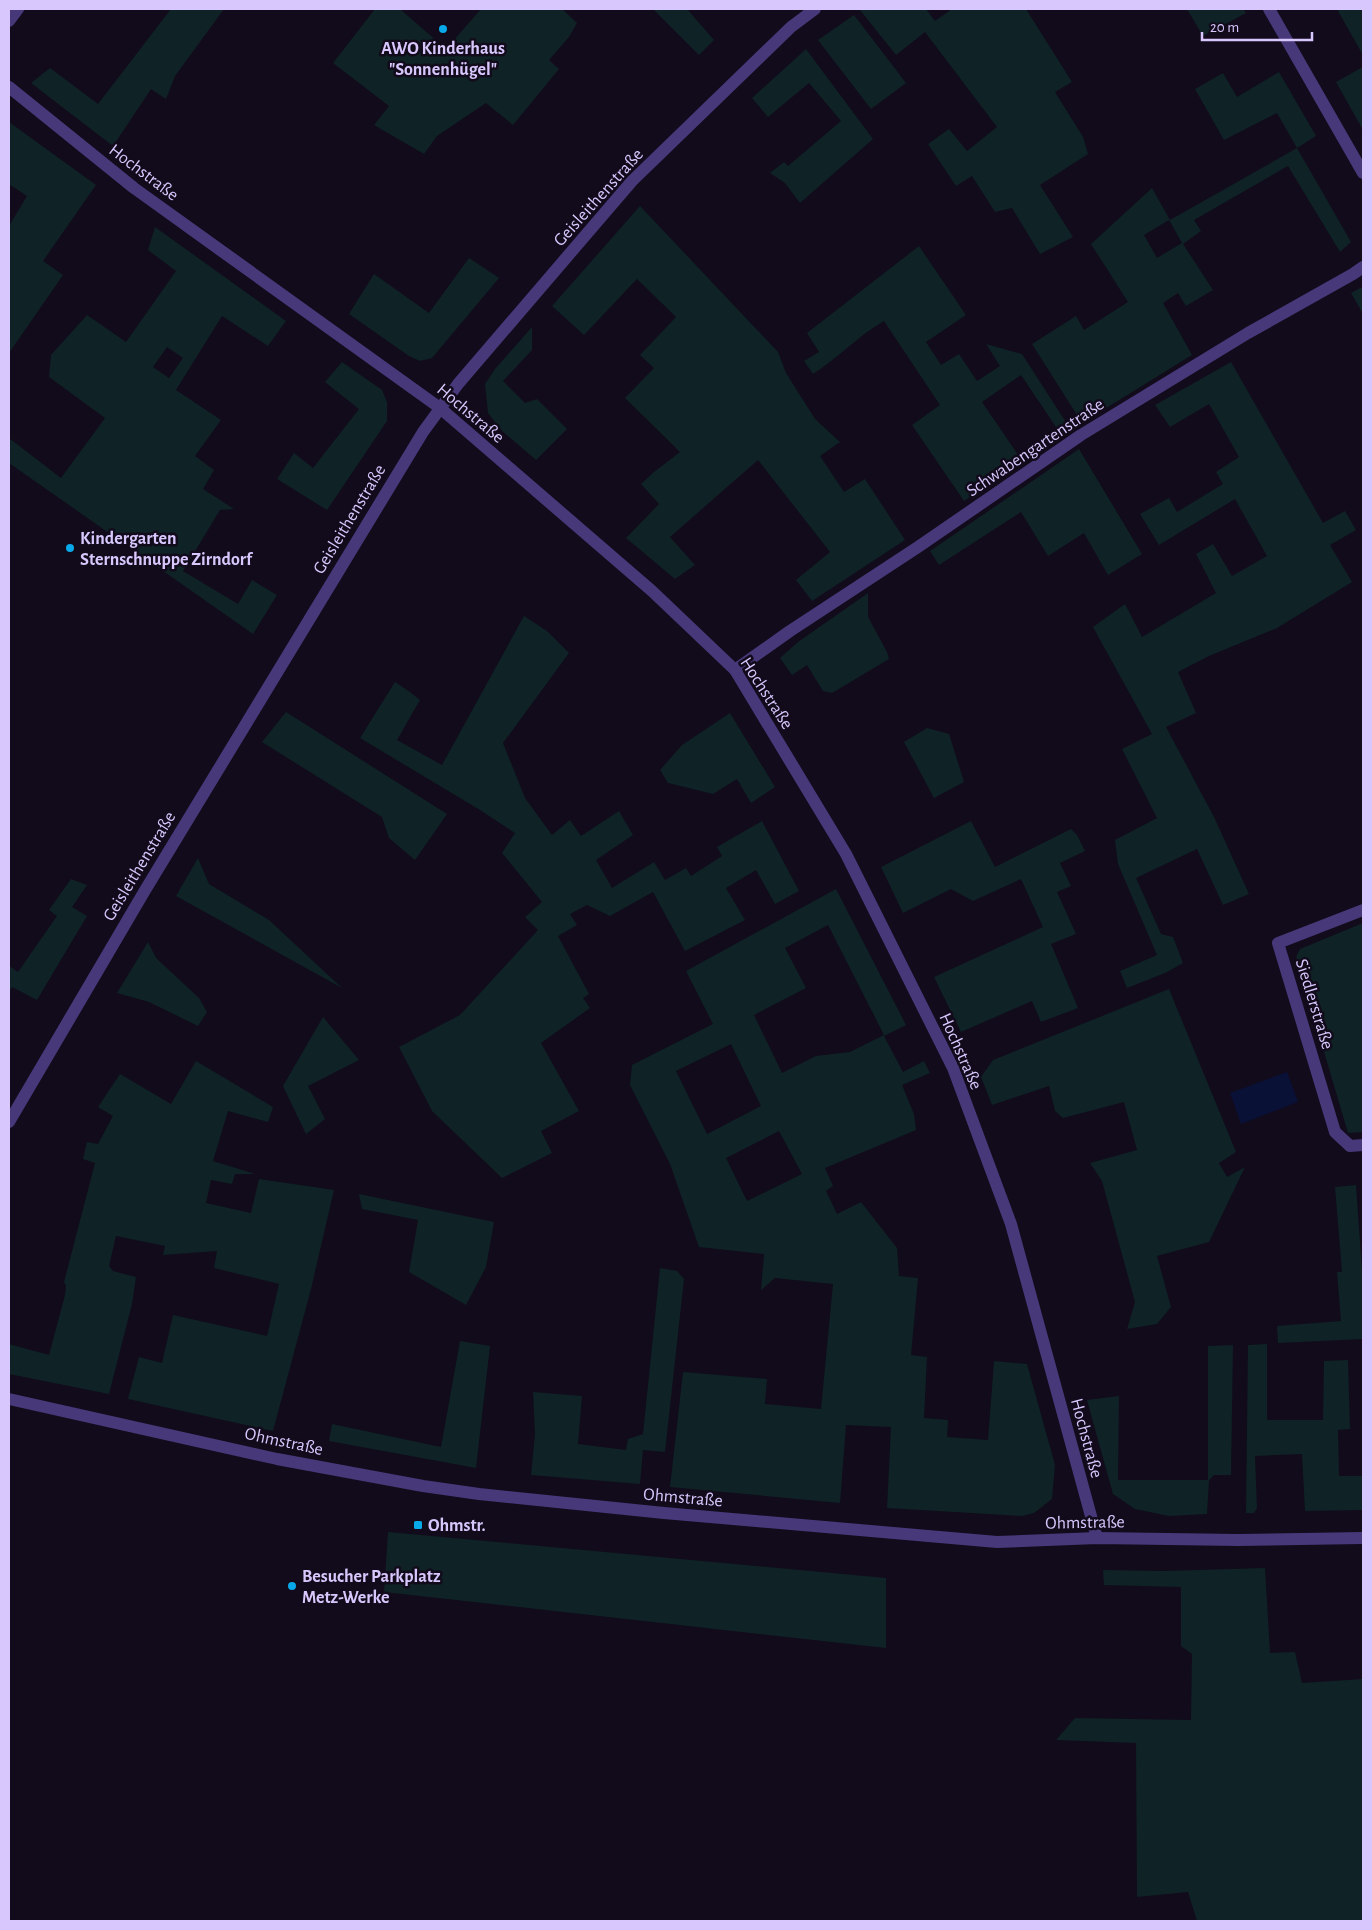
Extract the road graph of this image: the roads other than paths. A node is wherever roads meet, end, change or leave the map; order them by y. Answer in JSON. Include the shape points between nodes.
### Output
{"nodes":[{"id":1,"x":18,"y":9,"type":"edge"},
{"id":2,"x":816,"y":9,"type":"edge"},
{"id":3,"x":1269,"y":9,"type":"edge"},
{"id":4,"x":9,"y":21,"type":"edge"},
{"id":5,"x":9,"y":87,"type":"edge"},
{"id":6,"x":1363,"y":173,"type":"edge"},
{"id":7,"x":1363,"y":267,"type":"edge"},
{"id":8,"x":440,"y":408,"type":"junction"},
{"id":9,"x":734,"y":670,"type":"junction"},
{"id":10,"x":1363,"y":910,"type":"edge"},
{"id":11,"x":9,"y":1122,"type":"edge"},
{"id":12,"x":1363,"y":1145,"type":"edge"},
{"id":13,"x":9,"y":1399,"type":"edge"},
{"id":14,"x":1097,"y":1538,"type":"junction"},
{"id":15,"x":1363,"y":1538,"type":"edge"}],
"edges":[{"from":1,"to":4,"type":"street"},
{"from":2,"to":8,"type":"street","name":"Geisleithenstraße","via":[[791,27],[632,181]]},
{"from":3,"to":6,"type":"street"},
{"from":5,"to":8,"type":"street","name":"Hochstraße","via":[[134,188]]},
{"from":7,"to":9,"type":"street","name":"Schwabengartenstraße","via":[[1077,438]]},
{"from":8,"to":9,"type":"street","name":"Hochstraße","via":[[652,592]]},
{"from":8,"to":11,"type":"street","name":"Geisleithenstraße","via":[[256,705]]},
{"from":9,"to":14,"type":"street","name":"Hochstraße","via":[[846,854],[953,1068],[1011,1224]]},
{"from":10,"to":12,"type":"street","name":"Siedlerstraße","via":[[1278,943],[1335,1132],[1350,1146]]},
{"from":13,"to":14,"type":"street","name":"Ohmstraße","via":[[277,1459],[479,1494],[997,1542]]},
{"from":14,"to":15,"type":"street","name":"Ohmstraße"}]}
